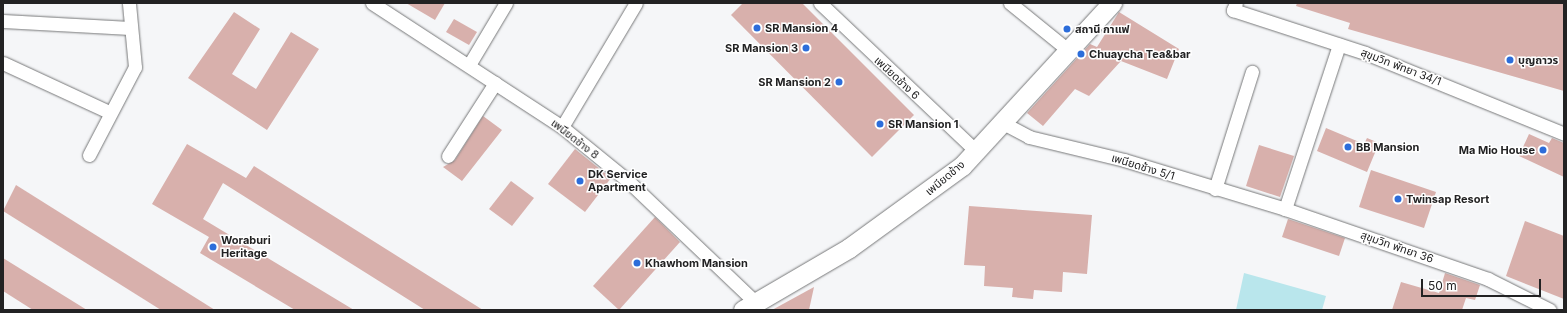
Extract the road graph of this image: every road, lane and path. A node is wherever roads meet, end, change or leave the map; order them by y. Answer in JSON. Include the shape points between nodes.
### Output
{"nodes":[{"id":1,"x":129,"y":3,"type":"edge"},
{"id":2,"x":506,"y":3,"type":"edge"},
{"id":3,"x":636,"y":3,"type":"edge"},
{"id":4,"x":820,"y":3,"type":"edge"},
{"id":5,"x":1010,"y":3,"type":"edge"},
{"id":6,"x":376,"y":4,"type":"edge"},
{"id":7,"x":1107,"y":5,"type":"edge"},
{"id":8,"x":1235,"y":6,"type":"edge"},
{"id":9,"x":3,"y":21,"type":"edge"},
{"id":10,"x":130,"y":28,"type":"junction"},
{"id":11,"x":1339,"y":45,"type":"junction"},
{"id":12,"x":1068,"y":50,"type":"junction"},
{"id":13,"x":3,"y":63,"type":"edge"},
{"id":14,"x":469,"y":65,"type":"junction"},
{"id":15,"x":1252,"y":72,"type":"dead end"},
{"id":16,"x":495,"y":83,"type":"junction"},
{"id":17,"x":109,"y":112,"type":"junction"},
{"id":18,"x":1003,"y":123,"type":"junction"},
{"id":19,"x":562,"y":127,"type":"junction"},
{"id":20,"x":1564,"y":134,"type":"edge"},
{"id":21,"x":975,"y":150,"type":"junction"},
{"id":22,"x":89,"y":155,"type":"dead end"},
{"id":23,"x":448,"y":156,"type":"dead end"},
{"id":24,"x":1215,"y":189,"type":"junction"},
{"id":25,"x":1285,"y":209,"type":"junction"},
{"id":26,"x":749,"y":307,"type":"edge"},
{"id":27,"x":1550,"y":310,"type":"edge"}],
"edges":[{"from":1,"to":10,"type":"street"},
{"from":2,"to":14,"type":"street"},
{"from":3,"to":19,"type":"street"},
{"from":4,"to":21,"type":"street","name":"เพนียดช้าง 6"},
{"from":5,"to":12,"type":"street"},
{"from":6,"to":14,"type":"street","name":"เพนียดช้าง 8"},
{"from":7,"to":12,"type":"street","name":"เพนียดช้าง"},
{"from":8,"to":11,"type":"street","name":"สุขุมวิท พัทยา 34/1"},
{"from":9,"to":10,"type":"street"},
{"from":10,"to":17,"type":"street","via":[[135,67]]},
{"from":11,"to":20,"type":"street","name":"สุขุมวิท พัทยา 34/1","via":[[1515,112]]},
{"from":11,"to":25,"type":"street"},
{"from":12,"to":18,"type":"street","name":"เพนียดช้าง"},
{"from":13,"to":17,"type":"street"},
{"from":14,"to":16,"type":"street","name":"เพนียดช้าง 8"},
{"from":15,"to":24,"type":"street"},
{"from":16,"to":19,"type":"street","name":"เพนียดช้าง 8"},
{"from":16,"to":23,"type":"street"},
{"from":17,"to":22,"type":"street"},
{"from":18,"to":21,"type":"street","name":"เพนียดช้าง"},
{"from":18,"to":24,"type":"street","name":"เพนียดช้าง 5/1","via":[[1029,137],[1124,160]]},
{"from":19,"to":26,"type":"street","name":"เพนียดช้าง 8","via":[[627,180]]},
{"from":21,"to":26,"type":"street","name":"เพนียดช้าง","via":[[962,166],[903,212]]},
{"from":24,"to":25,"type":"street","name":"เพนียดช้าง 5/1"},
{"from":25,"to":27,"type":"street","name":"สุขุมวิท พัทยา 36","via":[[1488,278]]}]}
